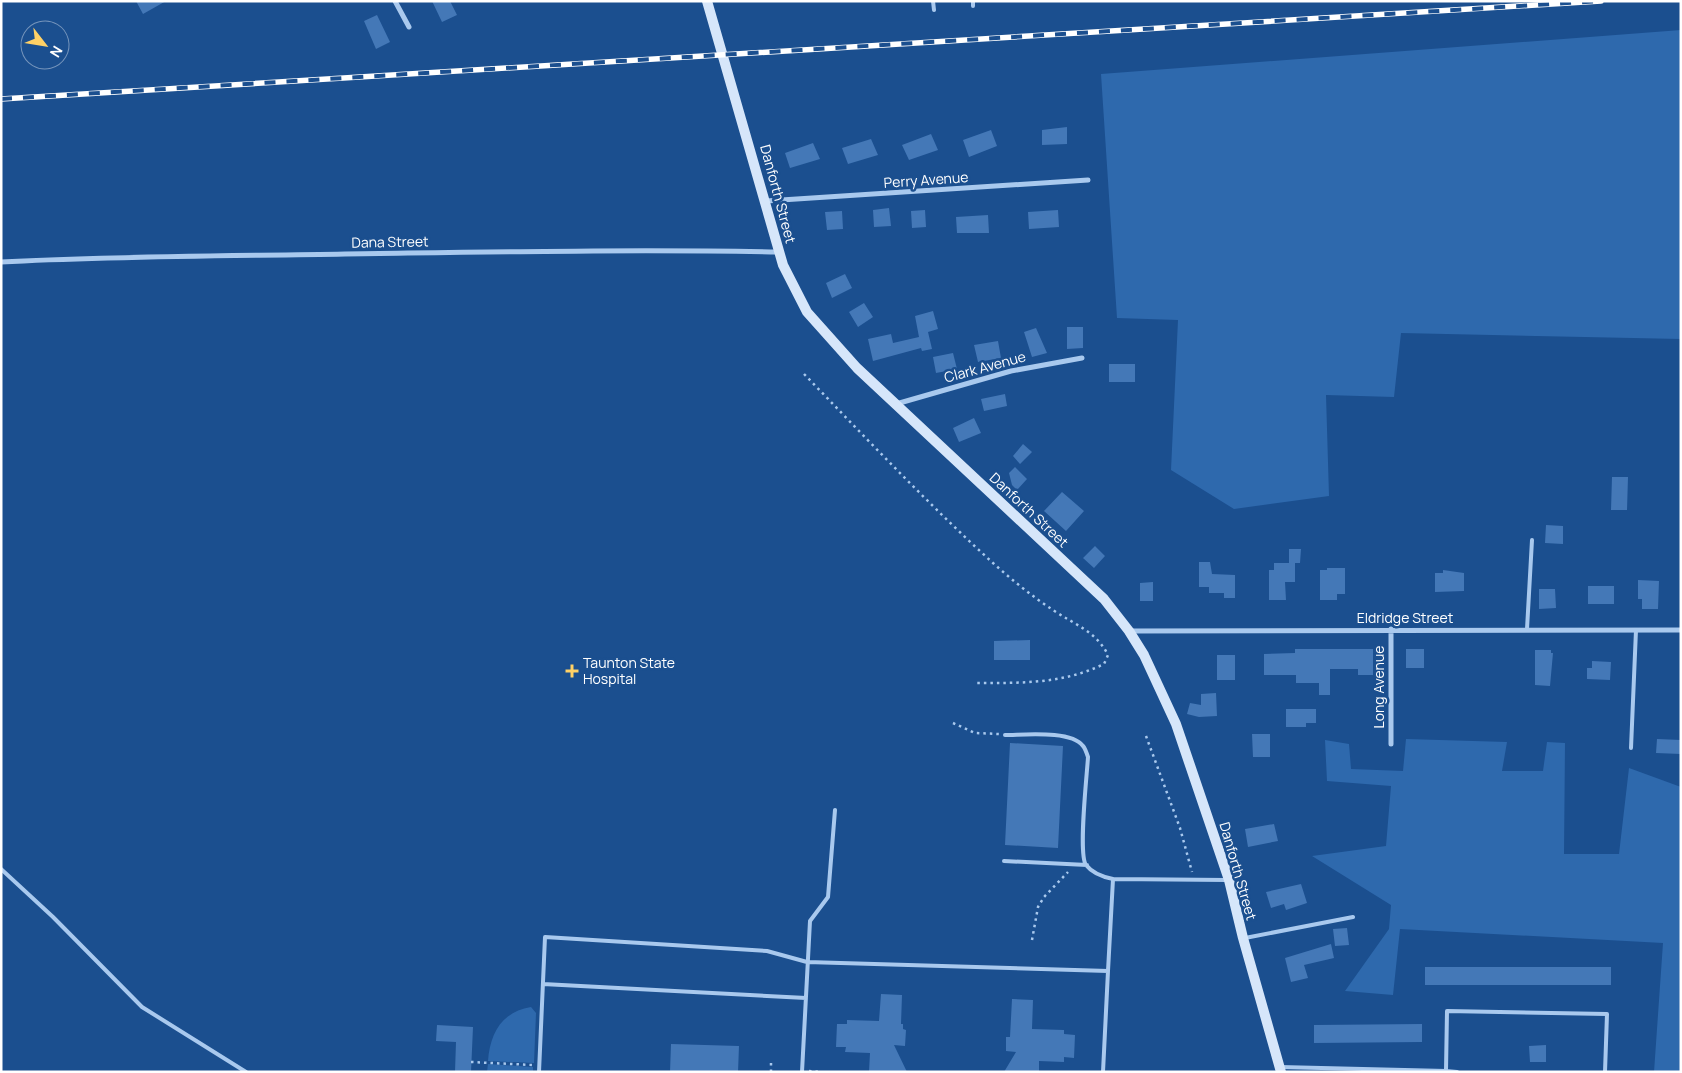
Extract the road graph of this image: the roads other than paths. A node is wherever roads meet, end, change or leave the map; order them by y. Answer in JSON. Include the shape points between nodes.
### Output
{"nodes":[{"id":1,"x":395,"y":1,"type":"edge"},
{"id":2,"x":707,"y":1,"type":"edge"},
{"id":3,"x":933,"y":1,"type":"edge"},
{"id":4,"x":934,"y":10,"type":"dead end"},
{"id":5,"x":409,"y":27,"type":"dead end"},
{"id":6,"x":1088,"y":180,"type":"dead end"},
{"id":7,"x":766,"y":201,"type":"junction"},
{"id":8,"x":779,"y":252,"type":"junction"},
{"id":9,"x":1,"y":262,"type":"edge"},
{"id":10,"x":1082,"y":358,"type":"dead end"},
{"id":11,"x":895,"y":404,"type":"junction"},
{"id":12,"x":1532,"y":540,"type":"dead end"},
{"id":13,"x":1390,"y":629,"type":"junction"},
{"id":14,"x":1527,"y":629,"type":"junction"},
{"id":15,"x":1636,"y":630,"type":"junction"},
{"id":16,"x":1681,"y":630,"type":"edge"},
{"id":17,"x":1129,"y":631,"type":"junction"},
{"id":18,"x":1005,"y":735,"type":"road end"},
{"id":19,"x":1391,"y":744,"type":"dead end"},
{"id":20,"x":1631,"y":748,"type":"dead end"},
{"id":21,"x":834,"y":810,"type":"dead end"},
{"id":22,"x":1004,"y":861,"type":"dead end"},
{"id":23,"x":1087,"y":865,"type":"junction"},
{"id":24,"x":1,"y":869,"type":"edge"},
{"id":25,"x":1113,"y":879,"type":"junction"},
{"id":26,"x":1229,"y":880,"type":"junction"},
{"id":27,"x":1352,"y":917,"type":"dead end"},
{"id":28,"x":1243,"y":938,"type":"junction"},
{"id":29,"x":807,"y":962,"type":"junction"},
{"id":30,"x":1108,"y":971,"type":"junction"},
{"id":31,"x":543,"y":984,"type":"junction"},
{"id":32,"x":806,"y":998,"type":"junction"},
{"id":33,"x":1281,"y":1070,"type":"edge"},
{"id":34,"x":802,"y":1071,"type":"edge"},
{"id":35,"x":1446,"y":1071,"type":"edge"},
{"id":36,"x":246,"y":1072,"type":"edge"},
{"id":37,"x":539,"y":1072,"type":"edge"},
{"id":38,"x":1103,"y":1072,"type":"edge"},
{"id":39,"x":1457,"y":1072,"type":"edge"},
{"id":40,"x":1605,"y":1072,"type":"edge"}],
"edges":[{"from":1,"to":5,"type":"street"},
{"from":2,"to":7,"type":"street","name":"Danforth Street"},
{"from":3,"to":4,"type":"lane"},
{"from":6,"to":7,"type":"street","name":"Perry Avenue"},
{"from":7,"to":8,"type":"street","name":"Danforth Street"},
{"from":8,"to":9,"type":"street","name":"Dana Street","via":[[373,253]]},
{"from":8,"to":11,"type":"street","name":"Danforth Street","via":[[789,280],[807,312],[844,355]]},
{"from":10,"to":11,"type":"street","name":"Clark Avenue","via":[[1011,371]]},
{"from":11,"to":17,"type":"street","name":"Danforth Street","via":[[1094,589]]},
{"from":12,"to":14,"type":"lane"},
{"from":13,"to":14,"type":"street","name":"Eldridge Street"},
{"from":13,"to":17,"type":"street","name":"Eldridge Street"},
{"from":13,"to":19,"type":"street","name":"Long Avenue"},
{"from":14,"to":15,"type":"street","name":"Eldridge Street"},
{"from":15,"to":16,"type":"street","name":"Eldridge Street"},
{"from":15,"to":20,"type":"lane"},
{"from":17,"to":26,"type":"street","name":"Danforth Street","via":[[1152,668],[1176,724]]},
{"from":18,"to":23,"type":"lane","via":[[1061,736],[1074,739],[1083,746],[1088,757],[1082,851]]},
{"from":21,"to":29,"type":"lane","via":[[828,897],[810,921]]},
{"from":22,"to":23,"type":"lane"},
{"from":23,"to":25,"type":"lane","via":[[1101,876]]},
{"from":24,"to":36,"type":"lane","via":[[142,1006]]},
{"from":25,"to":26,"type":"lane"},
{"from":25,"to":30,"type":"lane"},
{"from":26,"to":28,"type":"street","name":"Danforth Street"},
{"from":27,"to":28,"type":"lane"},
{"from":28,"to":33,"type":"street","name":"Danforth Street"},
{"from":29,"to":30,"type":"lane"},
{"from":29,"to":31,"type":"lane","via":[[767,951],[545,938]]},
{"from":29,"to":32,"type":"lane"},
{"from":30,"to":38,"type":"lane"},
{"from":31,"to":32,"type":"lane"},
{"from":31,"to":37,"type":"lane"},
{"from":32,"to":34,"type":"lane"},
{"from":33,"to":35,"type":"lane"},
{"from":35,"to":39,"type":"lane"},
{"from":35,"to":40,"type":"lane","via":[[1447,1011],[1607,1014]]}]}
